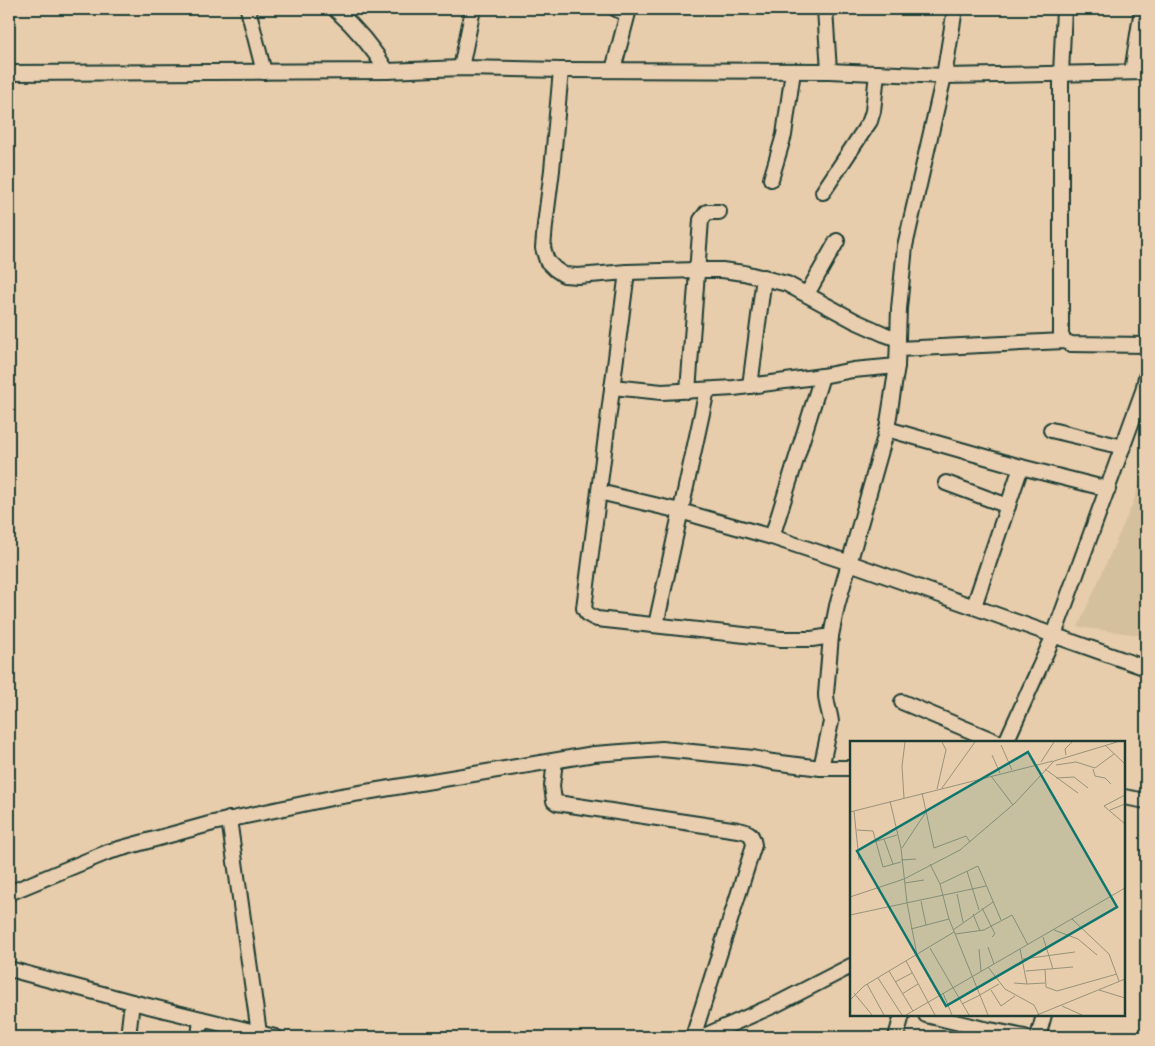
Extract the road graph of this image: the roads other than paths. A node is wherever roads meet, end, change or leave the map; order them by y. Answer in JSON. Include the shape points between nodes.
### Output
{"nodes":[{"id":1,"x":248,"y":9,"type":"edge"},
{"id":2,"x":335,"y":9,"type":"edge"},
{"id":3,"x":473,"y":9,"type":"edge"},
{"id":4,"x":825,"y":9,"type":"edge"},
{"id":5,"x":955,"y":9,"type":"edge"},
{"id":6,"x":1064,"y":9,"type":"edge"},
{"id":7,"x":1142,"y":9,"type":"edge"},
{"id":8,"x":624,"y":11,"type":"edge"},
{"id":9,"x":461,"y":68,"type":"junction"},
{"id":10,"x":561,"y":70,"type":"junction"},
{"id":11,"x":613,"y":70,"type":"junction"},
{"id":12,"x":388,"y":71,"type":"junction"},
{"id":13,"x":793,"y":71,"type":"junction"},
{"id":14,"x":829,"y":71,"type":"junction"},
{"id":15,"x":264,"y":72,"type":"junction"},
{"id":16,"x":1132,"y":72,"type":"junction"},
{"id":17,"x":1146,"y":72,"type":"edge"},
{"id":18,"x":9,"y":73,"type":"edge"},
{"id":19,"x":877,"y":73,"type":"junction"},
{"id":20,"x":1061,"y":74,"type":"junction"},
{"id":21,"x":944,"y":76,"type":"junction"},
{"id":22,"x":771,"y":179,"type":"dead end"},
{"id":23,"x":823,"y":192,"type":"dead end"},
{"id":24,"x":719,"y":212,"type":"dead end"},
{"id":25,"x":837,"y":241,"type":"dead end"},
{"id":26,"x":696,"y":270,"type":"junction"},
{"id":27,"x":627,"y":272,"type":"junction"},
{"id":28,"x":764,"y":277,"type":"junction"},
{"id":29,"x":807,"y":294,"type":"junction"},
{"id":30,"x":1064,"y":341,"type":"junction"},
{"id":31,"x":898,"y":344,"type":"junction"},
{"id":32,"x":1146,"y":345,"type":"edge"},
{"id":33,"x":897,"y":366,"type":"junction"},
{"id":34,"x":822,"y":376,"type":"junction"},
{"id":35,"x":1146,"y":377,"type":"edge"},
{"id":36,"x":750,"y":386,"type":"junction"},
{"id":37,"x":612,"y":387,"type":"junction"},
{"id":38,"x":707,"y":390,"type":"junction"},
{"id":39,"x":688,"y":391,"type":"junction"},
{"id":40,"x":887,"y":429,"type":"junction"},
{"id":41,"x":1051,"y":430,"type":"dead end"},
{"id":42,"x":1123,"y":447,"type":"junction"},
{"id":43,"x":1021,"y":467,"type":"junction"},
{"id":44,"x":946,"y":484,"type":"dead end"},
{"id":45,"x":1108,"y":489,"type":"junction"},
{"id":46,"x":599,"y":492,"type":"junction"},
{"id":47,"x":1008,"y":506,"type":"junction"},
{"id":48,"x":680,"y":511,"type":"junction"},
{"id":49,"x":772,"y":537,"type":"junction"},
{"id":50,"x":850,"y":563,"type":"junction"},
{"id":51,"x":974,"y":606,"type":"junction"},
{"id":52,"x":656,"y":625,"type":"junction"},
{"id":53,"x":1054,"y":635,"type":"junction"},
{"id":54,"x":831,"y":636,"type":"junction"},
{"id":55,"x":1146,"y":668,"type":"edge"},
{"id":56,"x":902,"y":702,"type":"dead end"},
{"id":57,"x":995,"y":741,"type":"edge"},
{"id":58,"x":1006,"y":741,"type":"edge"},
{"id":59,"x":555,"y":761,"type":"junction"},
{"id":60,"x":821,"y":768,"type":"junction"},
{"id":61,"x":850,"y":768,"type":"edge"},
{"id":62,"x":1125,"y":796,"type":"edge"},
{"id":63,"x":1146,"y":800,"type":"edge"},
{"id":64,"x":229,"y":820,"type":"junction"},
{"id":65,"x":9,"y":893,"type":"edge"},
{"id":66,"x":850,"y":967,"type":"edge"},
{"id":67,"x":9,"y":969,"type":"edge"},
{"id":68,"x":132,"y":1002,"type":"junction"},
{"id":69,"x":902,"y":1016,"type":"edge"},
{"id":70,"x":934,"y":1016,"type":"edge"},
{"id":71,"x":1044,"y":1016,"type":"edge"},
{"id":72,"x":201,"y":1019,"type":"junction"},
{"id":73,"x":982,"y":1022,"type":"edge"},
{"id":74,"x":259,"y":1033,"type":"junction"},
{"id":75,"x":128,"y":1037,"type":"edge"},
{"id":76,"x":199,"y":1037,"type":"edge"},
{"id":77,"x":276,"y":1037,"type":"edge"},
{"id":78,"x":693,"y":1037,"type":"edge"},
{"id":79,"x":702,"y":1037,"type":"edge"},
{"id":80,"x":896,"y":1037,"type":"edge"},
{"id":81,"x":1025,"y":1037,"type":"edge"},
{"id":82,"x":1038,"y":1037,"type":"edge"}],
"edges":[{"from":1,"to":15,"type":"street"},
{"from":2,"to":12,"type":"street"},
{"from":3,"to":9,"type":"street"},
{"from":4,"to":14,"type":"street"},
{"from":5,"to":21,"type":"street"},
{"from":6,"to":20,"type":"street"},
{"from":7,"to":16,"type":"street"},
{"from":8,"to":11,"type":"street"},
{"from":9,"to":10,"type":"street"},
{"from":9,"to":12,"type":"street"},
{"from":10,"to":11,"type":"street"},
{"from":10,"to":27,"type":"street","via":[[545,224],[547,262],[564,275]]},
{"from":11,"to":13,"type":"street"},
{"from":12,"to":15,"type":"street"},
{"from":13,"to":14,"type":"street"},
{"from":13,"to":22,"type":"street","via":[[784,136]]},
{"from":14,"to":19,"type":"street"},
{"from":15,"to":18,"type":"street"},
{"from":16,"to":17,"type":"street"},
{"from":16,"to":20,"type":"street"},
{"from":19,"to":21,"type":"street"},
{"from":19,"to":23,"type":"street","via":[[870,121]]},
{"from":20,"to":21,"type":"street"},
{"from":20,"to":30,"type":"street","via":[[1060,335]]},
{"from":21,"to":31,"type":"street","via":[[906,246]]},
{"from":24,"to":26,"type":"street","via":[[707,212],[700,220]]},
{"from":25,"to":29,"type":"street"},
{"from":26,"to":27,"type":"street"},
{"from":26,"to":28,"type":"street","via":[[722,270]]},
{"from":26,"to":39,"type":"street"},
{"from":27,"to":37,"type":"street"},
{"from":28,"to":29,"type":"street"},
{"from":28,"to":36,"type":"street"},
{"from":29,"to":31,"type":"street"},
{"from":30,"to":31,"type":"street"},
{"from":30,"to":32,"type":"street","via":[[1071,344]]},
{"from":31,"to":33,"type":"street"},
{"from":33,"to":34,"type":"street"},
{"from":33,"to":40,"type":"street"},
{"from":34,"to":36,"type":"street"},
{"from":34,"to":49,"type":"street"},
{"from":35,"to":42,"type":"street"},
{"from":36,"to":38,"type":"street"},
{"from":37,"to":39,"type":"street"},
{"from":37,"to":46,"type":"street"},
{"from":38,"to":39,"type":"street"},
{"from":38,"to":48,"type":"street"},
{"from":40,"to":43,"type":"street"},
{"from":40,"to":50,"type":"street"},
{"from":41,"to":42,"type":"street"},
{"from":42,"to":45,"type":"street"},
{"from":43,"to":45,"type":"street"},
{"from":43,"to":47,"type":"street"},
{"from":44,"to":47,"type":"street"},
{"from":45,"to":53,"type":"street"},
{"from":46,"to":48,"type":"street"},
{"from":46,"to":52,"type":"street","via":[[584,608],[586,613],[597,619]]},
{"from":47,"to":51,"type":"street"},
{"from":48,"to":49,"type":"street"},
{"from":48,"to":52,"type":"street"},
{"from":49,"to":50,"type":"street"},
{"from":50,"to":51,"type":"street"},
{"from":50,"to":54,"type":"street"},
{"from":51,"to":53,"type":"street"},
{"from":52,"to":54,"type":"street","via":[[781,639]]},
{"from":53,"to":55,"type":"street"},
{"from":53,"to":58,"type":"street"},
{"from":54,"to":60,"type":"street","via":[[826,694],[830,722]]},
{"from":56,"to":57,"type":"street"},
{"from":59,"to":60,"type":"street","via":[[594,754],[662,749]]},
{"from":59,"to":64,"type":"street","via":[[336,797]]},
{"from":59,"to":78,"type":"street","via":[[552,794],[557,803],[738,830],[752,836],[754,845]]},
{"from":60,"to":61,"type":"street"},
{"from":62,"to":63,"type":"street"},
{"from":64,"to":65,"type":"street","via":[[108,852]]},
{"from":64,"to":74,"type":"street"},
{"from":66,"to":79,"type":"street"},
{"from":67,"to":68,"type":"street"},
{"from":68,"to":72,"type":"street"},
{"from":68,"to":75,"type":"street"},
{"from":69,"to":80,"type":"street"},
{"from":70,"to":73,"type":"street"},
{"from":71,"to":82,"type":"street"},
{"from":72,"to":74,"type":"street"},
{"from":72,"to":76,"type":"street"},
{"from":73,"to":81,"type":"street"},
{"from":74,"to":77,"type":"street"}]}
